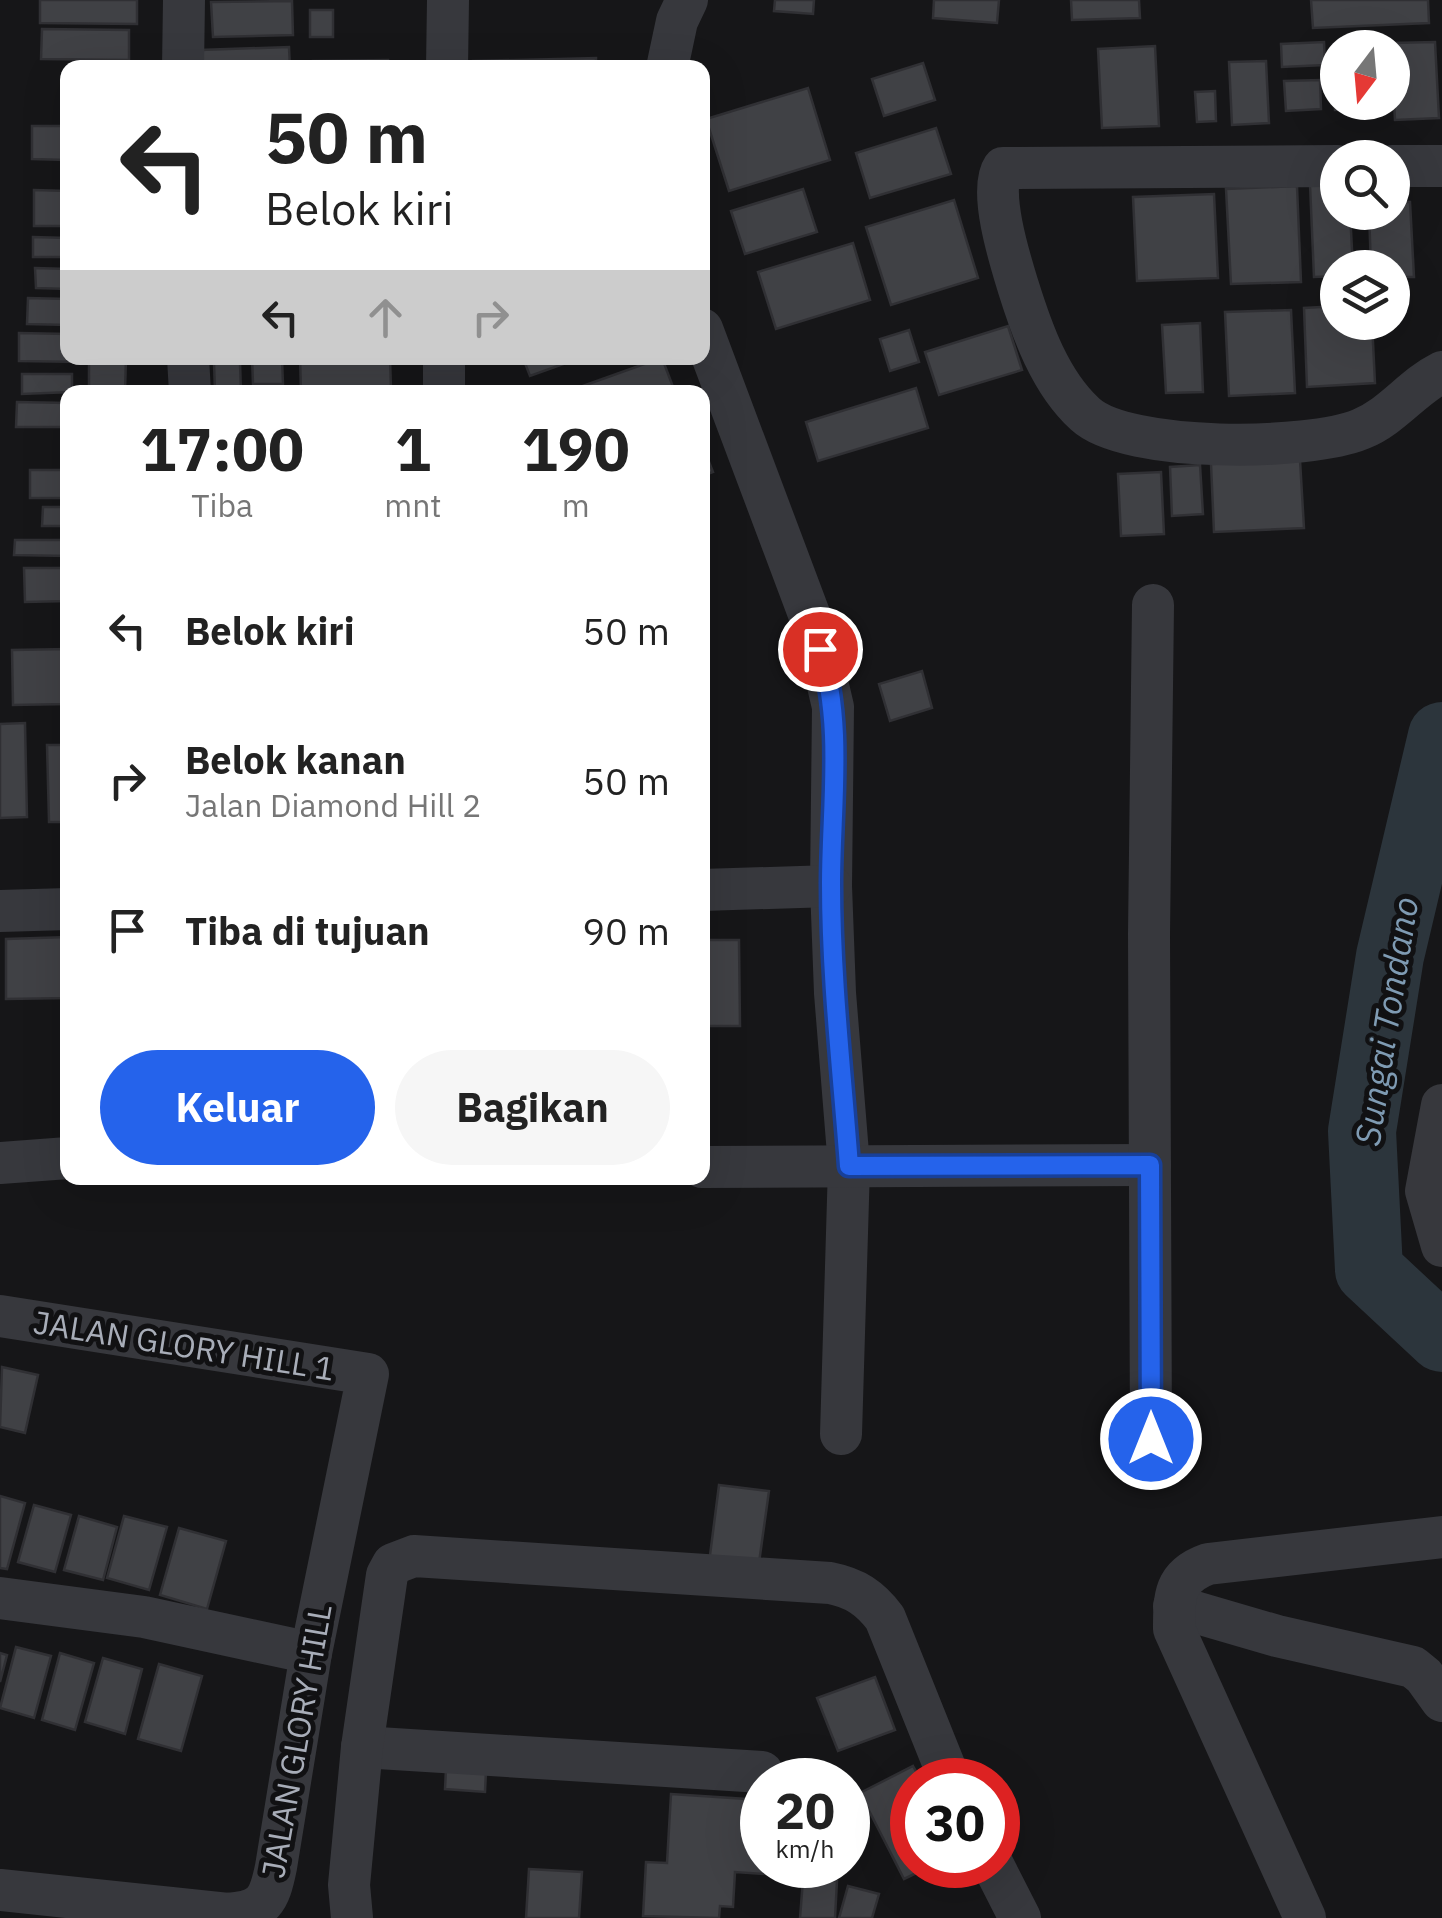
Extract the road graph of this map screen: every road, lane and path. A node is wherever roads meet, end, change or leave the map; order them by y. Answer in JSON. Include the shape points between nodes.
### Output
{"nodes":[{"id":1,"x":184,"y":0,"type":"edge"},
{"id":2,"x":448,"y":0,"type":"edge"},
{"id":3,"x":688,"y":0,"type":"edge"},
{"id":4,"x":184,"y":60,"type":"edge"},
{"id":5,"x":447,"y":60,"type":"edge"},
{"id":6,"x":669,"y":60,"type":"edge"},
{"id":7,"x":1320,"y":166,"type":"edge"},
{"id":8,"x":1410,"y":166,"type":"edge"},
{"id":9,"x":1442,"y":166,"type":"edge"},
{"id":10,"x":710,"y":351,"type":"edge"},
{"id":11,"x":1442,"y":372,"type":"edge"},
{"id":12,"x":1153,"y":605,"type":"dead end"},
{"id":13,"x":831,"y":886,"type":"junction"},
{"id":14,"x":710,"y":890,"type":"edge"},
{"id":15,"x":60,"y":909,"type":"edge"},
{"id":16,"x":0,"y":910,"type":"edge"},
{"id":17,"x":1442,"y":1105,"type":"edge"},
{"id":18,"x":60,"y":1158,"type":"edge"},
{"id":19,"x":0,"y":1162,"type":"edge"},
{"id":20,"x":1150,"y":1165,"type":"junction"},
{"id":21,"x":849,"y":1166,"type":"junction"},
{"id":22,"x":710,"y":1167,"type":"edge"},
{"id":23,"x":1442,"y":1246,"type":"edge"},
{"id":24,"x":0,"y":1316,"type":"edge"},
{"id":25,"x":368,"y":1374,"type":"joint"},
{"id":26,"x":841,"y":1434,"type":"dead end"},
{"id":27,"x":1151,"y":1439,"type":"dead end"},
{"id":28,"x":1442,"y":1537,"type":"edge"},
{"id":29,"x":0,"y":1598,"type":"edge"},
{"id":30,"x":1174,"y":1606,"type":"junction"},
{"id":31,"x":311,"y":1653,"type":"junction"},
{"id":32,"x":1442,"y":1701,"type":"edge"},
{"id":33,"x":362,"y":1747,"type":"junction"},
{"id":34,"x":941,"y":1758,"type":"edge"},
{"id":35,"x":740,"y":1771,"type":"edge"},
{"id":36,"x":1005,"y":1888,"type":"edge"},
{"id":37,"x":0,"y":1890,"type":"edge"},
{"id":38,"x":352,"y":1918,"type":"edge"},
{"id":39,"x":1020,"y":1918,"type":"edge"},
{"id":40,"x":1305,"y":1918,"type":"edge"}],
"edges":[{"from":1,"to":4,"type":"street"},
{"from":2,"to":5,"type":"street"},
{"from":3,"to":6,"type":"street"},
{"from":7,"to":11,"type":"street","via":[[1008,166],[1000,172],[997,193],[1014,276],[1057,378],[1103,427],[1130,436],[1253,444],[1358,430]]},
{"from":8,"to":9,"type":"street"},
{"from":10,"to":13,"type":"street","via":[[826,669],[833,707]]},
{"from":12,"to":20,"type":"street"},
{"from":13,"to":14,"type":"street"},
{"from":13,"to":21,"type":"street"},
{"from":15,"to":16,"type":"street"},
{"from":17,"to":23,"type":"street","via":[[1426,1190]]},
{"from":18,"to":19,"type":"street"},
{"from":20,"to":21,"type":"street"},
{"from":20,"to":27,"type":"street"},
{"from":21,"to":22,"type":"street"},
{"from":21,"to":26,"type":"street"},
{"from":24,"to":25,"type":"street","name":"JALAN GLORY HILL 1"},
{"from":25,"to":31,"type":"street","name":"JALAN GLORY HILL"},
{"from":28,"to":30,"type":"street","via":[[1208,1564],[1180,1583]]},
{"from":29,"to":31,"type":"street","via":[[144,1617]]},
{"from":30,"to":32,"type":"street","via":[[1403,1664],[1424,1676]]},
{"from":30,"to":40,"type":"street","via":[[1174,1629]]},
{"from":31,"to":37,"type":"street","name":"JALAN GLORY HILL","via":[[272,1889],[264,1902],[228,1914]]},
{"from":33,"to":34,"type":"street","via":[[389,1568],[414,1556],[446,1556],[830,1583],[857,1591],[885,1618]]},
{"from":33,"to":35,"type":"street"},
{"from":33,"to":38,"type":"street"},
{"from":36,"to":39,"type":"street"}]}
